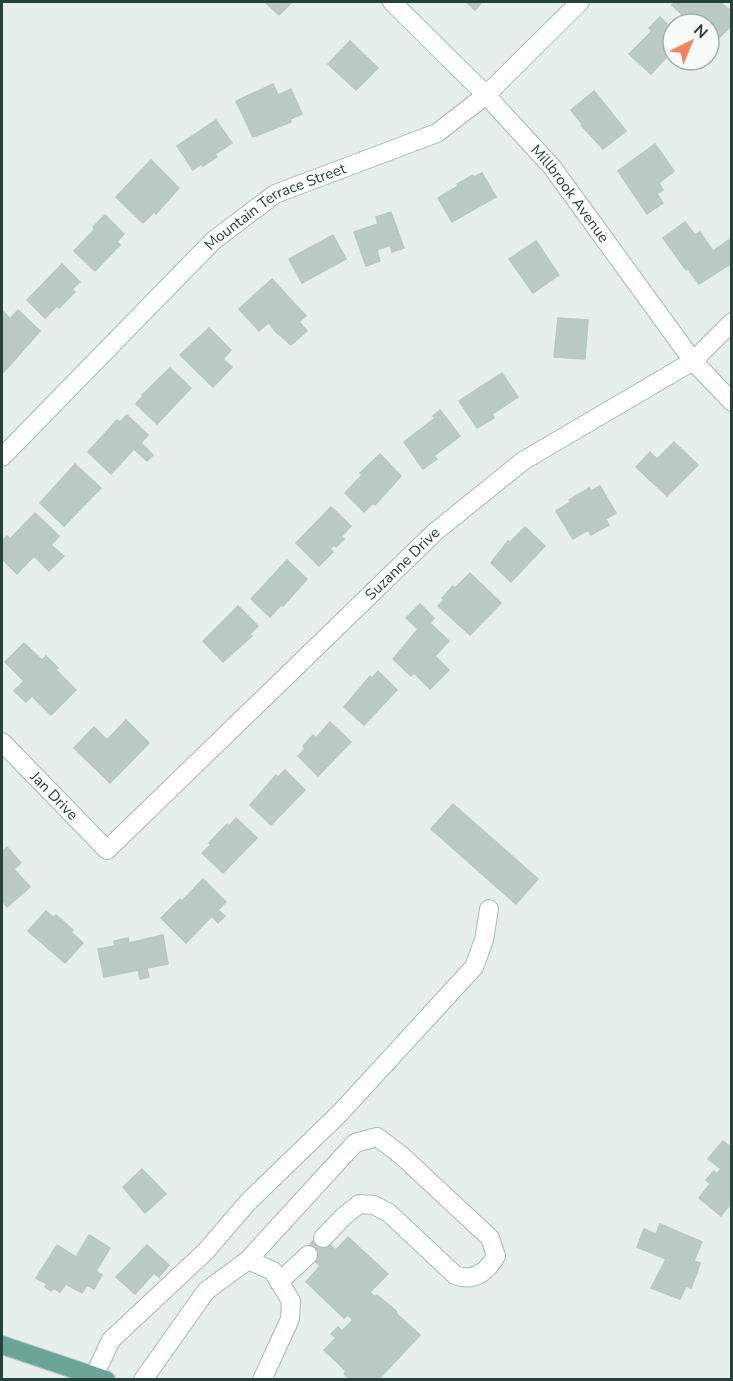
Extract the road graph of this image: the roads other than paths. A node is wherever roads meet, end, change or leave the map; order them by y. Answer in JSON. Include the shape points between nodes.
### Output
{"nodes":[{"id":1,"x":392,"y":2,"type":"edge"},
{"id":2,"x":580,"y":2,"type":"edge"},
{"id":3,"x":486,"y":95,"type":"junction"},
{"id":4,"x":732,"y":322,"type":"edge"},
{"id":5,"x":693,"y":361,"type":"junction"},
{"id":6,"x":732,"y":402,"type":"edge"},
{"id":7,"x":2,"y":457,"type":"edge"},
{"id":8,"x":2,"y":742,"type":"edge"},
{"id":9,"x":108,"y":850,"type":"joint"},
{"id":10,"x":489,"y":909,"type":"dead end"},
{"id":11,"x":323,"y":1238,"type":"dead end"},
{"id":12,"x":308,"y":1255,"type":"dead end"},
{"id":13,"x":248,"y":1260,"type":"junction"},
{"id":14,"x":279,"y":1282,"type":"junction"},
{"id":15,"x":2,"y":1345,"type":"edge"},
{"id":16,"x":100,"y":1378,"type":"edge"},
{"id":17,"x":143,"y":1380,"type":"edge"},
{"id":18,"x":262,"y":1380,"type":"edge"}],
"edges":[{"from":1,"to":3,"type":"street","name":"Millbrook Avenue"},
{"from":2,"to":3,"type":"street","name":"Mountain Terrace Street"},
{"from":3,"to":5,"type":"street","name":"Millbrook Avenue","via":[[552,167]]},
{"from":3,"to":7,"type":"street","name":"Mountain Terrace Street","via":[[437,133],[275,194],[213,241]]},
{"from":4,"to":5,"type":"street","name":"Suzanne Drive"},
{"from":5,"to":6,"type":"street","name":"Millbrook Avenue"},
{"from":5,"to":9,"type":"street","name":"Suzanne Drive","via":[[523,460],[435,532]]},
{"from":8,"to":9,"type":"street","name":"Jan Drive"},
{"from":10,"to":16,"type":"street","via":[[474,967],[340,1113],[248,1202],[206,1251],[111,1340]]},
{"from":11,"to":13,"type":"street","via":[[359,1204],[374,1205],[389,1213],[455,1275],[466,1279],[476,1276],[496,1256],[490,1238],[377,1137],[355,1143]]},
{"from":12,"to":14,"type":"street"},
{"from":13,"to":14,"type":"street","via":[[273,1271]]},
{"from":13,"to":17,"type":"street","via":[[206,1291]]},
{"from":14,"to":18,"type":"street","via":[[291,1301],[290,1319]]},
{"from":15,"to":16,"type":"main road"}]}
